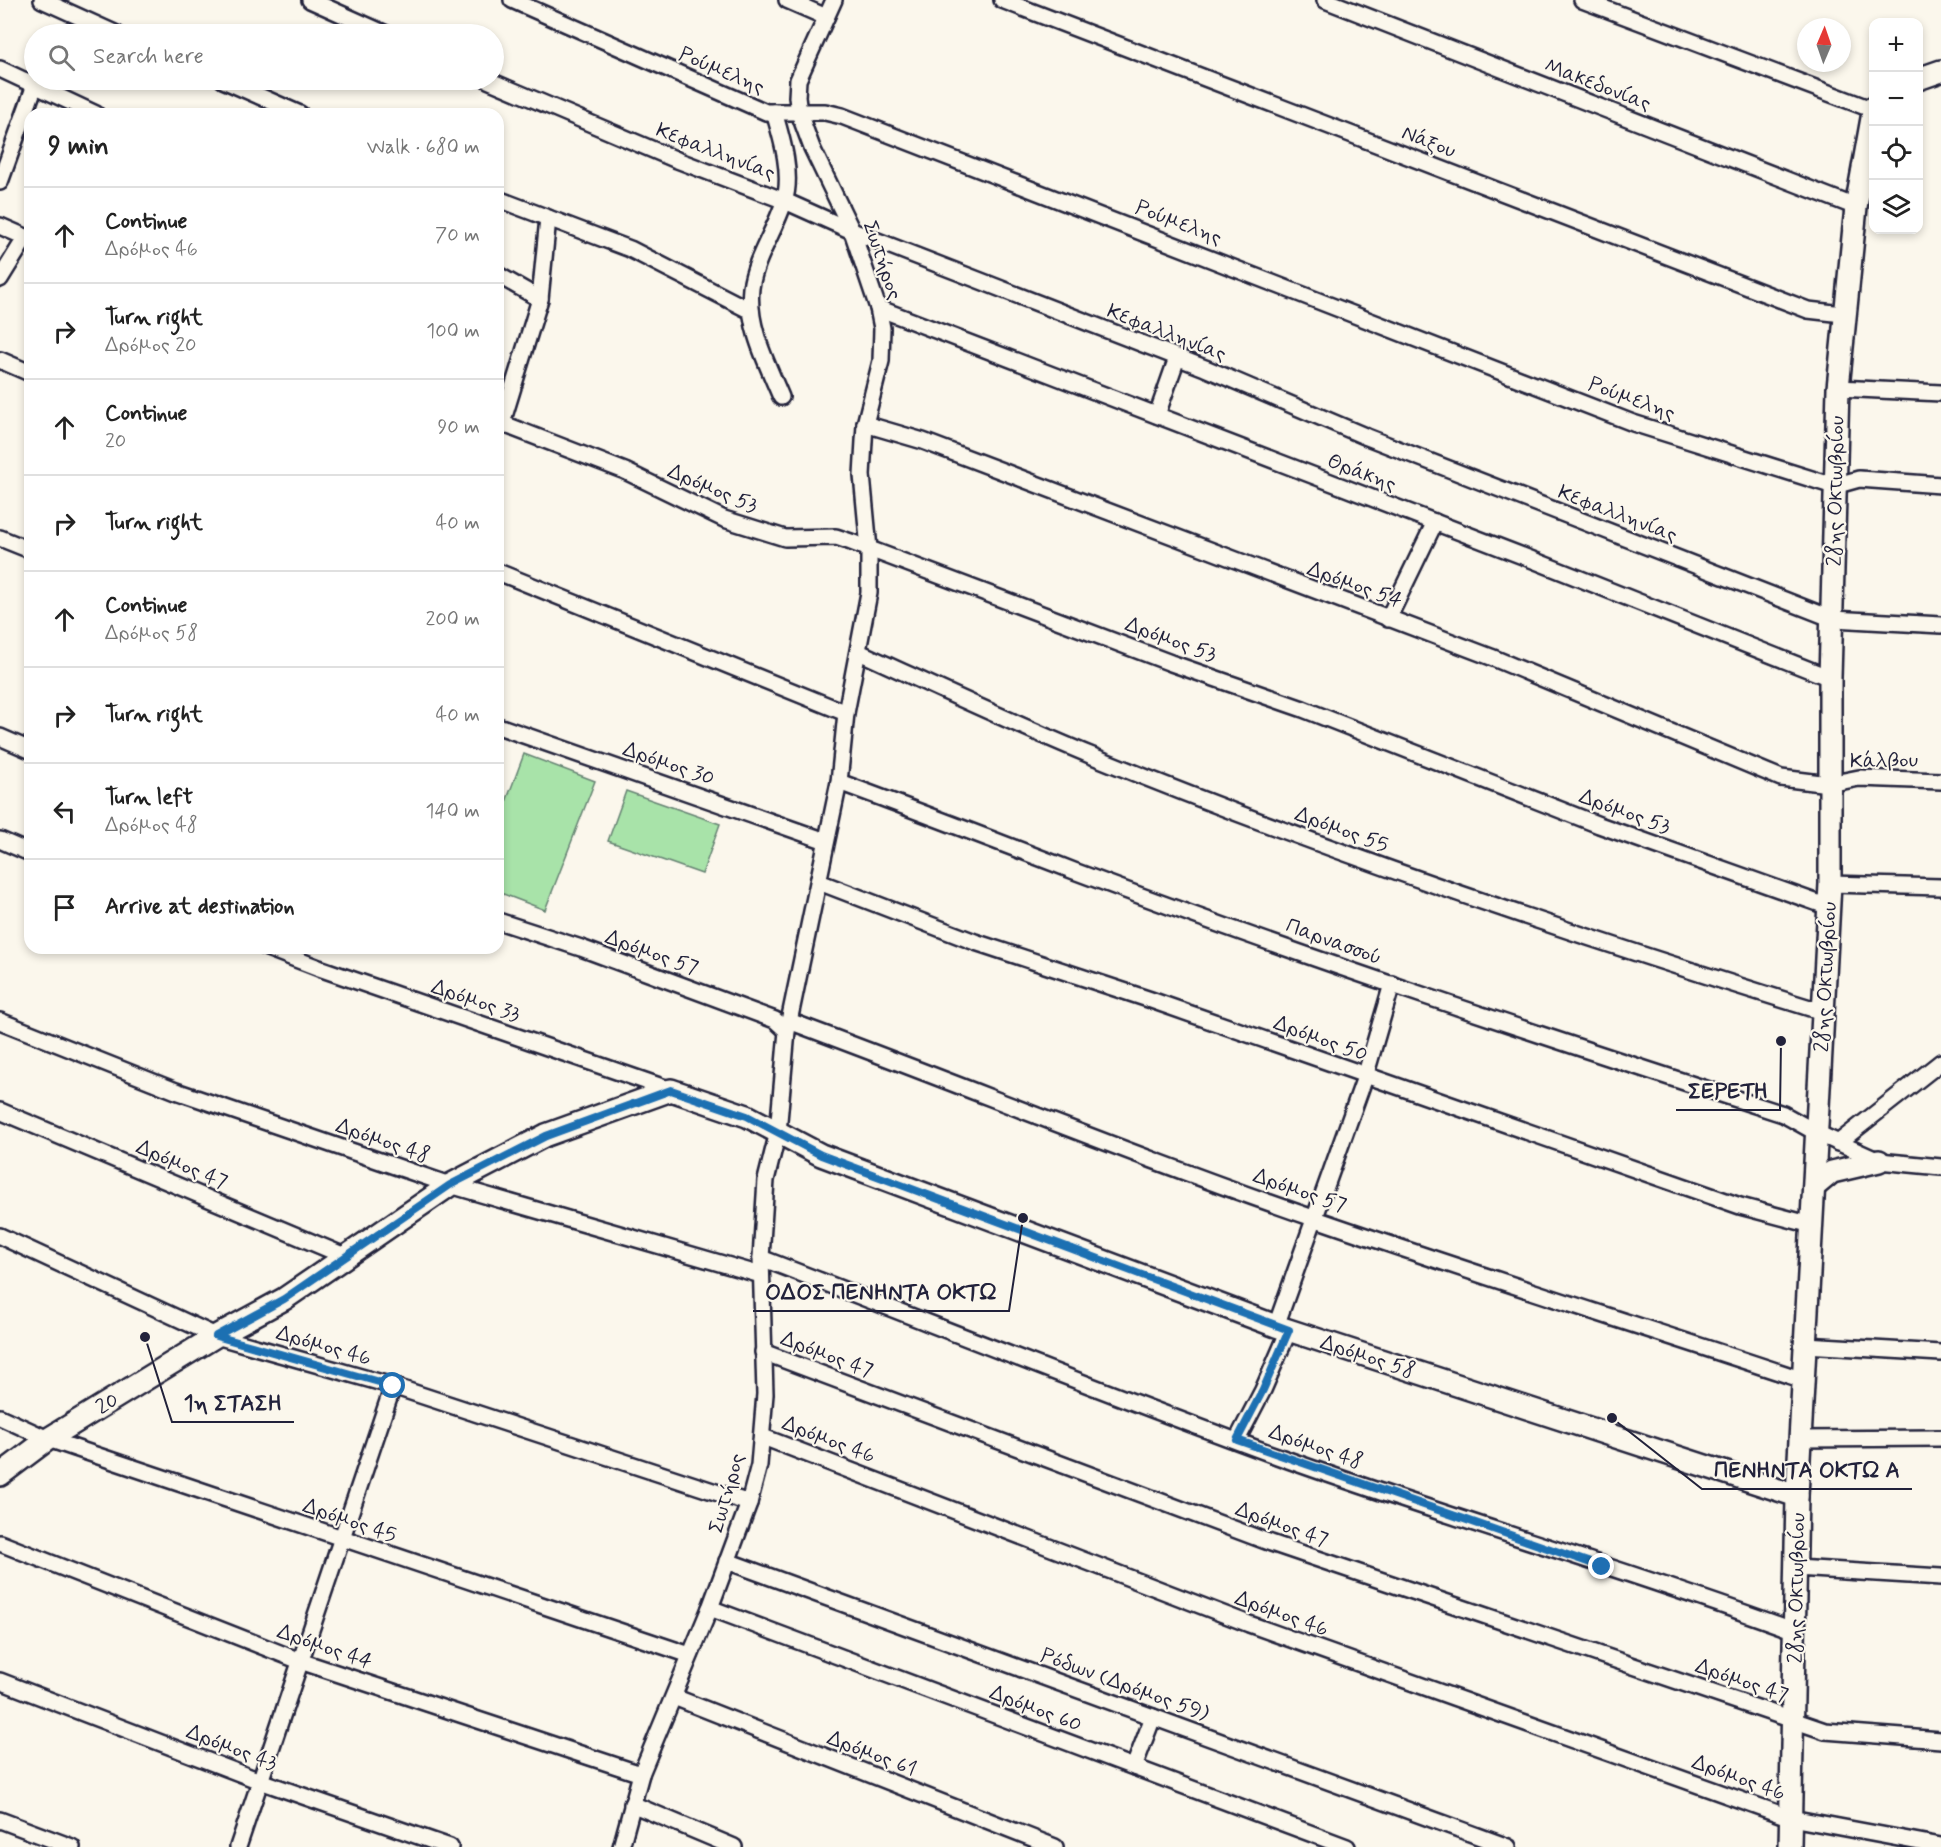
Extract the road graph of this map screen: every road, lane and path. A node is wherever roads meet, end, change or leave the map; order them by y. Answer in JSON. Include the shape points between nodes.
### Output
{"nodes":[{"id":1,"x":42,"y":0,"type":"edge"},
{"id":2,"x":310,"y":0,"type":"edge"},
{"id":3,"x":512,"y":0,"type":"edge"},
{"id":4,"x":787,"y":0,"type":"edge"},
{"id":5,"x":834,"y":0,"type":"edge"},
{"id":6,"x":1002,"y":0,"type":"edge"},
{"id":7,"x":1325,"y":0,"type":"edge"},
{"id":8,"x":1582,"y":0,"type":"edge"},
{"id":9,"x":1616,"y":6,"type":"edge"},
{"id":10,"x":826,"y":17,"type":"junction"},
{"id":11,"x":95,"y":24,"type":"edge"},
{"id":12,"x":364,"y":24,"type":"edge"},
{"id":13,"x":0,"y":69,"type":"edge"},
{"id":14,"x":1941,"y":71,"type":"edge"},
{"id":15,"x":1923,"y":77,"type":"edge"},
{"id":16,"x":24,"y":80,"type":"edge"},
{"id":17,"x":504,"y":87,"type":"edge"},
{"id":18,"x":33,"y":90,"type":"edge"},
{"id":19,"x":46,"y":90,"type":"edge"},
{"id":20,"x":246,"y":90,"type":"edge"},
{"id":21,"x":1869,"y":107,"type":"edge"},
{"id":22,"x":27,"y":108,"type":"edge"},
{"id":23,"x":83,"y":108,"type":"edge"},
{"id":24,"x":286,"y":108,"type":"edge"},
{"id":25,"x":774,"y":112,"type":"junction"},
{"id":26,"x":799,"y":113,"type":"junction"},
{"id":27,"x":24,"y":115,"type":"edge"},
{"id":28,"x":1869,"y":126,"type":"edge"},
{"id":29,"x":0,"y":182,"type":"edge"},
{"id":30,"x":504,"y":201,"type":"edge"},
{"id":31,"x":785,"y":201,"type":"junction"},
{"id":32,"x":1856,"y":207,"type":"junction"},
{"id":33,"x":548,"y":218,"type":"junction"},
{"id":34,"x":0,"y":226,"type":"edge"},
{"id":35,"x":852,"y":231,"type":"junction"},
{"id":36,"x":24,"y":236,"type":"edge"},
{"id":37,"x":24,"y":244,"type":"edge"},
{"id":38,"x":504,"y":278,"type":"edge"},
{"id":39,"x":0,"y":279,"type":"edge"},
{"id":40,"x":540,"y":299,"type":"junction"},
{"id":41,"x":878,"y":308,"type":"junction"},
{"id":42,"x":751,"y":311,"type":"junction"},
{"id":43,"x":1843,"y":314,"type":"junction"},
{"id":44,"x":1177,"y":358,"type":"junction"},
{"id":45,"x":0,"y":360,"type":"edge"},
{"id":46,"x":24,"y":370,"type":"edge"},
{"id":47,"x":1838,"y":388,"type":"junction"},
{"id":48,"x":1941,"y":393,"type":"edge"},
{"id":49,"x":781,"y":398,"type":"dead end"},
{"id":50,"x":504,"y":411,"type":"edge"},
{"id":51,"x":1157,"y":415,"type":"junction"},
{"id":52,"x":865,"y":424,"type":"junction"},
{"id":53,"x":504,"y":425,"type":"edge"},
{"id":54,"x":1941,"y":485,"type":"edge"},
{"id":55,"x":1834,"y":486,"type":"junction"},
{"id":56,"x":1435,"y":522,"type":"junction"},
{"id":57,"x":0,"y":538,"type":"edge"},
{"id":58,"x":24,"y":548,"type":"edge"},
{"id":59,"x":869,"y":549,"type":"junction"},
{"id":60,"x":504,"y":574,"type":"edge"},
{"id":61,"x":1388,"y":618,"type":"junction"},
{"id":62,"x":1833,"y":619,"type":"junction"},
{"id":63,"x":1941,"y":625,"type":"edge"},
{"id":64,"x":859,"y":652,"type":"junction"},
{"id":65,"x":1830,"y":678,"type":"junction"},
{"id":66,"x":846,"y":713,"type":"junction"},
{"id":67,"x":504,"y":728,"type":"edge"},
{"id":68,"x":0,"y":737,"type":"edge"},
{"id":69,"x":24,"y":747,"type":"edge"},
{"id":70,"x":1941,"y":781,"type":"edge"},
{"id":71,"x":839,"y":782,"type":"junction"},
{"id":72,"x":1828,"y":784,"type":"junction"},
{"id":73,"x":0,"y":840,"type":"edge"},
{"id":74,"x":826,"y":841,"type":"junction"},
{"id":75,"x":24,"y":850,"type":"edge"},
{"id":76,"x":819,"y":882,"type":"junction"},
{"id":77,"x":1830,"y":884,"type":"junction"},
{"id":78,"x":1941,"y":887,"type":"edge"},
{"id":79,"x":1829,"y":907,"type":"junction"},
{"id":80,"x":504,"y":923,"type":"edge"},
{"id":81,"x":284,"y":954,"type":"edge"},
{"id":82,"x":1392,"y":984,"type":"junction"},
{"id":83,"x":1823,"y":1012,"type":"junction"},
{"id":84,"x":0,"y":1021,"type":"edge"},
{"id":85,"x":788,"y":1026,"type":"junction"},
{"id":86,"x":1941,"y":1062,"type":"edge"},
{"id":87,"x":1365,"y":1077,"type":"junction"},
{"id":88,"x":671,"y":1090,"type":"junction"},
{"id":89,"x":0,"y":1111,"type":"edge"},
{"id":90,"x":778,"y":1132,"type":"junction"},
{"id":91,"x":1817,"y":1133,"type":"junction"},
{"id":92,"x":1838,"y":1143,"type":"junction"},
{"id":93,"x":1879,"y":1161,"type":"junction"},
{"id":94,"x":1941,"y":1167,"type":"edge"},
{"id":95,"x":450,"y":1185,"type":"junction"},
{"id":96,"x":1814,"y":1187,"type":"junction"},
{"id":97,"x":1316,"y":1219,"type":"junction"},
{"id":98,"x":1812,"y":1225,"type":"junction"},
{"id":99,"x":0,"y":1236,"type":"edge"},
{"id":100,"x":347,"y":1257,"type":"junction"},
{"id":101,"x":761,"y":1258,"type":"junction"},
{"id":102,"x":762,"y":1275,"type":"junction"},
{"id":103,"x":1283,"y":1328,"type":"junction"},
{"id":104,"x":216,"y":1336,"type":"junction"},
{"id":105,"x":1805,"y":1345,"type":"junction"},
{"id":106,"x":763,"y":1352,"type":"junction"},
{"id":107,"x":1941,"y":1353,"type":"edge"},
{"id":108,"x":1803,"y":1380,"type":"junction"},
{"id":109,"x":393,"y":1386,"type":"junction"},
{"id":110,"x":0,"y":1417,"type":"edge"},
{"id":111,"x":763,"y":1437,"type":"junction"},
{"id":112,"x":1941,"y":1438,"type":"edge"},
{"id":113,"x":48,"y":1439,"type":"junction"},
{"id":114,"x":1800,"y":1439,"type":"junction"},
{"id":115,"x":1237,"y":1440,"type":"junction"},
{"id":116,"x":0,"y":1475,"type":"edge"},
{"id":117,"x":1797,"y":1496,"type":"junction"},
{"id":118,"x":749,"y":1503,"type":"junction"},
{"id":119,"x":340,"y":1539,"type":"junction"},
{"id":120,"x":0,"y":1543,"type":"edge"},
{"id":121,"x":727,"y":1561,"type":"junction"},
{"id":122,"x":1796,"y":1568,"type":"junction"},
{"id":123,"x":1941,"y":1577,"type":"edge"},
{"id":124,"x":710,"y":1608,"type":"junction"},
{"id":125,"x":1795,"y":1631,"type":"junction"},
{"id":126,"x":690,"y":1654,"type":"junction"},
{"id":127,"x":300,"y":1661,"type":"junction"},
{"id":128,"x":0,"y":1681,"type":"edge"},
{"id":129,"x":674,"y":1698,"type":"junction"},
{"id":130,"x":1153,"y":1717,"type":"junction"},
{"id":131,"x":1793,"y":1719,"type":"junction"},
{"id":132,"x":1941,"y":1740,"type":"edge"},
{"id":133,"x":1134,"y":1767,"type":"junction"},
{"id":134,"x":641,"y":1774,"type":"junction"},
{"id":135,"x":260,"y":1781,"type":"junction"},
{"id":136,"x":632,"y":1804,"type":"junction"},
{"id":137,"x":1791,"y":1818,"type":"junction"},
{"id":138,"x":0,"y":1820,"type":"edge"},
{"id":139,"x":1941,"y":1846,"type":"edge"},
{"id":140,"x":72,"y":1847,"type":"edge"},
{"id":141,"x":238,"y":1847,"type":"edge"},
{"id":142,"x":450,"y":1847,"type":"edge"},
{"id":143,"x":621,"y":1847,"type":"edge"},
{"id":144,"x":734,"y":1847,"type":"edge"},
{"id":145,"x":1055,"y":1847,"type":"edge"},
{"id":146,"x":1347,"y":1847,"type":"edge"},
{"id":147,"x":1508,"y":1847,"type":"edge"},
{"id":148,"x":1790,"y":1847,"type":"edge"}],
"edges":[{"from":1,"to":11,"type":"street"},
{"from":2,"to":12,"type":"street"},
{"from":3,"to":25,"type":"street","name":"Ρούμελης","via":[[766,112]]},
{"from":4,"to":10,"type":"street"},
{"from":5,"to":10,"type":"street","name":"Σωτήρος"},
{"from":6,"to":43,"type":"street","name":"Νάξου","via":[[1808,310]]},
{"from":7,"to":32,"type":"street","name":"Μακεδονίας"},
{"from":8,"to":9,"type":"street"},
{"from":9,"to":21,"type":"street"},
{"from":10,"to":26,"type":"street","name":"Σωτήρος","via":[[798,80]]},
{"from":13,"to":16,"type":"street"},
{"from":14,"to":15,"type":"street"},
{"from":17,"to":31,"type":"street","name":"Κεφαλληνίας"},
{"from":18,"to":22,"type":"street"},
{"from":19,"to":23,"type":"street"},
{"from":20,"to":24,"type":"street"},
{"from":25,"to":26,"type":"street","name":"Ρούμελης"},
{"from":25,"to":31,"type":"street","via":[[787,174]]},
{"from":26,"to":35,"type":"street","name":"Σωτήρος"},
{"from":26,"to":55,"type":"street","name":"Ρούμελης","via":[[842,116],[1633,423]]},
{"from":27,"to":29,"type":"street"},
{"from":28,"to":32,"type":"street","name":"28ης Οκτωβρίου"},
{"from":30,"to":33,"type":"street"},
{"from":31,"to":35,"type":"street","name":"Κεφαλληνίας"},
{"from":31,"to":42,"type":"street","via":[[751,286]]},
{"from":32,"to":43,"type":"street","name":"28ης Οκτωβρίου"},
{"from":33,"to":40,"type":"street"},
{"from":33,"to":42,"type":"street","via":[[630,249]]},
{"from":34,"to":36,"type":"street"},
{"from":35,"to":41,"type":"street","name":"Σωτήρος"},
{"from":35,"to":44,"type":"street","name":"Κεφαλληνίας"},
{"from":37,"to":39,"type":"street"},
{"from":38,"to":40,"type":"street"},
{"from":40,"to":50,"type":"street"},
{"from":41,"to":51,"type":"street","name":"Θράκης"},
{"from":41,"to":52,"type":"street","name":"Σωτήρος","via":[[882,352]]},
{"from":42,"to":49,"type":"street"},
{"from":43,"to":47,"type":"street","name":"28ης Οκτωβρίου"},
{"from":44,"to":51,"type":"street"},
{"from":44,"to":62,"type":"street","name":"Κεφαλληνίας","via":[[1367,437]]},
{"from":45,"to":46,"type":"street"},
{"from":47,"to":48,"type":"street"},
{"from":47,"to":55,"type":"street","name":"28ης Οκτωβρίου"},
{"from":51,"to":56,"type":"street","name":"Θράκης"},
{"from":52,"to":59,"type":"street","name":"Σωτήρος","via":[[862,475]]},
{"from":52,"to":61,"type":"street","name":"Δρόμος 54","via":[[922,441]]},
{"from":53,"to":59,"type":"street","name":"Δρόμος 53","via":[[625,471],[724,519],[785,538],[836,537]]},
{"from":54,"to":55,"type":"street","via":[[1859,479]]},
{"from":55,"to":62,"type":"street","name":"28ης Οκτωβρίου"},
{"from":56,"to":61,"type":"street"},
{"from":56,"to":65,"type":"street","name":"Θράκης"},
{"from":57,"to":58,"type":"street"},
{"from":59,"to":64,"type":"street","name":"Σωτήρος","via":[[869,593]]},
{"from":59,"to":79,"type":"street","name":"Δρόμος 53","via":[[1304,709],[1599,825]]},
{"from":60,"to":66,"type":"street"},
{"from":61,"to":72,"type":"street","name":"Δρόμος 54","via":[[1502,661],[1781,778]]},
{"from":62,"to":63,"type":"street","name":"Κεφαλληνίας"},
{"from":62,"to":65,"type":"street","name":"28ης Οκτωβρίου"},
{"from":64,"to":66,"type":"street","name":"Σωτήρος"},
{"from":64,"to":83,"type":"street","name":"Δρόμος 55","via":[[1090,755],[1347,854],[1654,960]]},
{"from":65,"to":72,"type":"street","name":"28ης Οκτωβρίου"},
{"from":66,"to":71,"type":"street","name":"Σωτήρος"},
{"from":67,"to":74,"type":"street","name":"Δρόμος 30"},
{"from":68,"to":69,"type":"street"},
{"from":70,"to":72,"type":"street","name":"Κάλβου","via":[[1859,778]]},
{"from":71,"to":74,"type":"street","name":"Σωτήρος"},
{"from":71,"to":82,"type":"street","name":"Παρνασσού"},
{"from":72,"to":77,"type":"street","name":"28ης Οκτωβρίου"},
{"from":73,"to":75,"type":"street"},
{"from":74,"to":76,"type":"street","name":"Σωτήρος"},
{"from":76,"to":85,"type":"street","name":"Σωτήρος"},
{"from":76,"to":87,"type":"street","name":"Δρόμος 50","via":[[975,942]]},
{"from":77,"to":78,"type":"street"},
{"from":77,"to":79,"type":"street","name":"28ης Οκτωβρίου"},
{"from":79,"to":83,"type":"street","name":"28ης Οκτωβρίου"},
{"from":80,"to":85,"type":"street","name":"Δρόμος 57"},
{"from":81,"to":88,"type":"street","name":"Δρόμος 33"},
{"from":82,"to":87,"type":"street"},
{"from":82,"to":91,"type":"street","name":"Παρνασσού","via":[[1783,1114]]},
{"from":83,"to":91,"type":"street","name":"28ης Οκτωβρίου"},
{"from":84,"to":95,"type":"street","name":"Δρόμος 48","via":[[176,1092]]},
{"from":85,"to":90,"type":"street","name":"Σωτήρος"},
{"from":85,"to":97,"type":"street","name":"Δρόμος 57","via":[[947,1080],[1107,1144]]},
{"from":86,"to":92,"type":"street"},
{"from":87,"to":97,"type":"street"},
{"from":87,"to":98,"type":"street","name":"Δρόμος 50","via":[[1740,1206]]},
{"from":88,"to":90,"type":"street","name":"Δρόμος 58","via":[[747,1116]]},
{"from":88,"to":95,"type":"street","via":[[546,1136]]},
{"from":89,"to":100,"type":"street","name":"Δρόμος 47"},
{"from":90,"to":101,"type":"street","name":"Σωτήρος","via":[[766,1180]]},
{"from":90,"to":103,"type":"street","name":"Δρόμος 58","via":[[821,1155]]},
{"from":91,"to":92,"type":"street","name":"Παρνασσού"},
{"from":91,"to":96,"type":"street","name":"28ης Οκτωβρίου"},
{"from":92,"to":93,"type":"street","name":"Παρνασσού"},
{"from":93,"to":94,"type":"street","name":"Παρνασσού"},
{"from":93,"to":96,"type":"street","via":[[1832,1172]]},
{"from":95,"to":100,"type":"street","name":"20"},
{"from":95,"to":102,"type":"street","name":"Δρόμος 48"},
{"from":96,"to":98,"type":"street","name":"28ης Οκτωβρίου"},
{"from":97,"to":103,"type":"street"},
{"from":97,"to":108,"type":"street","name":"Δρόμος 57"},
{"from":98,"to":105,"type":"street","name":"28ης Οκτωβρίου"},
{"from":99,"to":104,"type":"street","name":"Δρόμος 46"},
{"from":100,"to":104,"type":"street","name":"20","via":[[284,1299]]},
{"from":101,"to":102,"type":"street","name":"Σωτήρος"},
{"from":101,"to":115,"type":"street","name":"Δρόμος 48"},
{"from":102,"to":106,"type":"street","name":"Σωτήρος"},
{"from":103,"to":115,"type":"street","via":[[1263,1390]]},
{"from":103,"to":117,"type":"street","name":"Δρόμος 58"},
{"from":104,"to":109,"type":"street","name":"Δρόμος 46"},
{"from":104,"to":113,"type":"street","name":"20"},
{"from":105,"to":107,"type":"street"},
{"from":105,"to":108,"type":"street","name":"28ης Οκτωβρίου"},
{"from":106,"to":111,"type":"street","name":"Σωτήρος"},
{"from":106,"to":131,"type":"street","name":"Δρόμος 47","via":[[1271,1543]]},
{"from":108,"to":114,"type":"street","name":"28ης Οκτωβρίου"},
{"from":109,"to":118,"type":"street","name":"Δρόμος 46"},
{"from":109,"to":119,"type":"street"},
{"from":110,"to":113,"type":"street","name":"Δρόμος 45"},
{"from":111,"to":118,"type":"street","name":"Σωτήρος"},
{"from":111,"to":137,"type":"street","name":"Δρόμος 46","via":[[1249,1624]]},
{"from":112,"to":114,"type":"street"},
{"from":113,"to":116,"type":"street","name":"20"},
{"from":113,"to":119,"type":"street","name":"Δρόμος 45"},
{"from":114,"to":117,"type":"street","name":"28ης Οκτωβρίου"},
{"from":115,"to":125,"type":"street","name":"Δρόμος 48"},
{"from":117,"to":122,"type":"street","name":"28ης Οκτωβρίου"},
{"from":118,"to":121,"type":"street","name":"Σωτήρος"},
{"from":119,"to":126,"type":"street","name":"Δρόμος 45"},
{"from":119,"to":127,"type":"street"},
{"from":120,"to":127,"type":"street","name":"Δρόμος 44"},
{"from":121,"to":124,"type":"street","name":"Σωτήρος"},
{"from":121,"to":130,"type":"street","name":"Ρόδων (Δρόμος 59)"},
{"from":122,"to":123,"type":"street"},
{"from":122,"to":125,"type":"street","name":"28ης Οκτωβρίου"},
{"from":124,"to":126,"type":"street","name":"Σωτήρος"},
{"from":124,"to":133,"type":"street","name":"Δρόμος 60"},
{"from":125,"to":131,"type":"street","name":"28ης Οκτωβρίου"},
{"from":126,"to":129,"type":"street","name":"Σωτήρος"},
{"from":127,"to":134,"type":"street","name":"Δρόμος 44"},
{"from":127,"to":135,"type":"street"},
{"from":128,"to":135,"type":"street","name":"Δρόμος 43"},
{"from":129,"to":134,"type":"street","name":"Σωτήρος"},
{"from":129,"to":145,"type":"street","name":"Δρόμος 61"},
{"from":130,"to":133,"type":"street"},
{"from":130,"to":147,"type":"street","name":"Ρόδων (Δρόμος 59)"},
{"from":131,"to":132,"type":"street","name":"Δρόμος 47","via":[[1825,1731]]},
{"from":131,"to":137,"type":"street","name":"28ης Οκτωβρίου"},
{"from":133,"to":146,"type":"street","name":"Δρόμος 60"},
{"from":134,"to":136,"type":"street","name":"Σωτήρος"},
{"from":135,"to":141,"type":"street"},
{"from":135,"to":142,"type":"street","name":"Δρόμος 43"},
{"from":136,"to":143,"type":"street","name":"Σωτήρος"},
{"from":136,"to":144,"type":"street"},
{"from":137,"to":139,"type":"street","name":"Δρόμος 46"},
{"from":137,"to":148,"type":"street","name":"28ης Οκτωβρίου"},
{"from":138,"to":140,"type":"street"}]}
